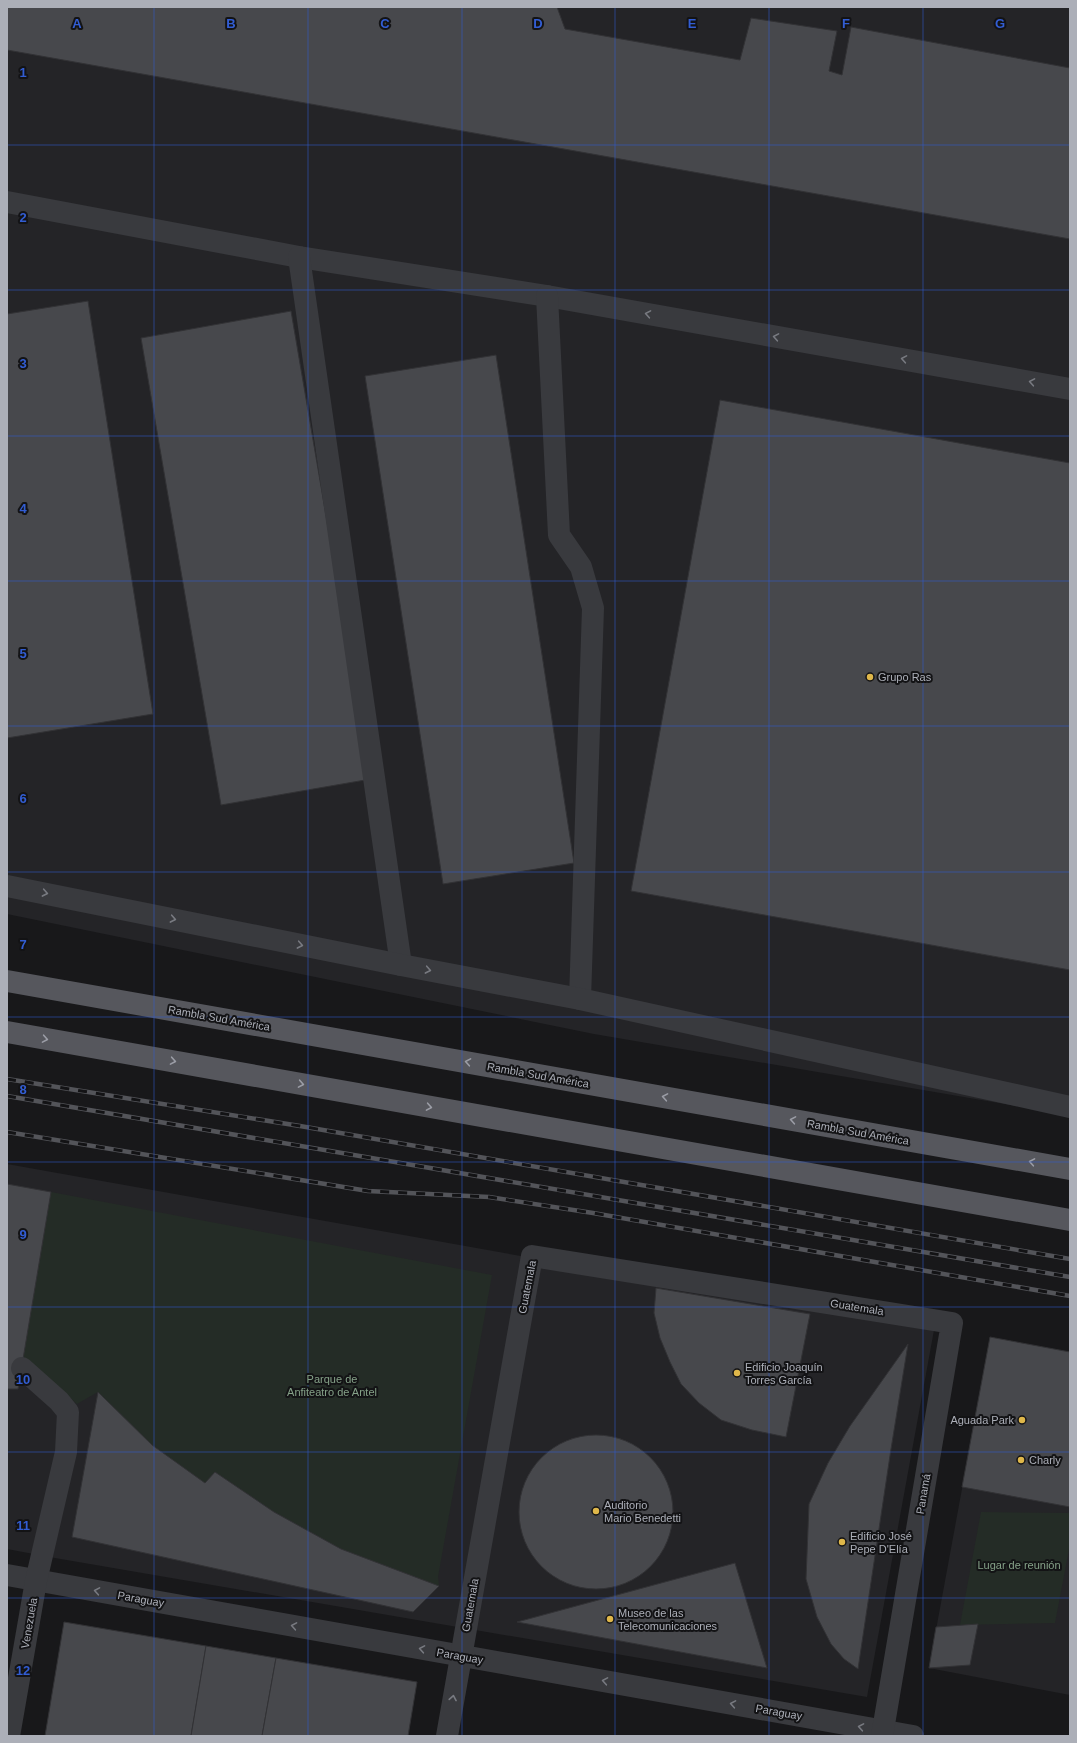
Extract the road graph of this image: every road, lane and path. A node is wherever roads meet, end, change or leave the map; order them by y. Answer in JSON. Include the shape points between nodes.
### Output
{"nodes":[{"id":1,"x":7,"y":202,"type":"edge"},
{"id":2,"x":299,"y":257,"type":"junction"},
{"id":3,"x":547,"y":296,"type":"junction"},
{"id":4,"x":1070,"y":389,"type":"edge"},
{"id":5,"x":7,"y":886,"type":"edge"},
{"id":6,"x":401,"y":965,"type":"junction"},
{"id":7,"x":7,"y":980,"type":"edge"},
{"id":8,"x":580,"y":999,"type":"junction"},
{"id":9,"x":7,"y":1032,"type":"edge"},
{"id":10,"x":1070,"y":1107,"type":"edge"},
{"id":11,"x":1070,"y":1169,"type":"edge"},
{"id":12,"x":1070,"y":1220,"type":"edge"},
{"id":13,"x":952,"y":1323,"type":"joint"},
{"id":14,"x":22,"y":1368,"type":"dead end"},
{"id":15,"x":7,"y":1576,"type":"edge"},
{"id":16,"x":36,"y":1581,"type":"junction"},
{"id":17,"x":461,"y":1656,"type":"junction"},
{"id":18,"x":883,"y":1733,"type":"edge"},
{"id":19,"x":9,"y":1736,"type":"edge"},
{"id":20,"x":447,"y":1736,"type":"edge"},
{"id":21,"x":913,"y":1736,"type":"edge"}],
"edges":[{"from":1,"to":2,"type":"street"},
{"from":2,"to":3,"type":"street"},
{"from":2,"to":6,"type":"street"},
{"from":4,"to":3,"type":"street","one_way":true},
{"from":3,"to":8,"type":"street","via":[[558,535],[581,567],[593,608]]},
{"from":5,"to":6,"type":"street","one_way":true},
{"from":6,"to":8,"type":"street","one_way":true},
{"from":11,"to":7,"type":"main road","name":"Rambla Sud América","one_way":true},
{"from":8,"to":10,"type":"street"},
{"from":9,"to":12,"type":"main road","one_way":true},
{"from":13,"to":17,"type":"street","name":"Guatemala","via":[[532,1256]]},
{"from":13,"to":18,"type":"street","name":"Panamá"},
{"from":14,"to":16,"type":"street","name":"Venezuela","via":[[68,1412],[66,1452]]},
{"from":15,"to":16,"type":"street","name":"Paraguay"},
{"from":17,"to":16,"type":"street","name":"Paraguay","one_way":true},
{"from":16,"to":19,"type":"street","name":"Venezuela"},
{"from":18,"to":17,"type":"street","name":"Paraguay","one_way":true},
{"from":20,"to":17,"type":"street","name":"Guatemala","one_way":true},
{"from":18,"to":21,"type":"street","name":"Paraguay"}]}
